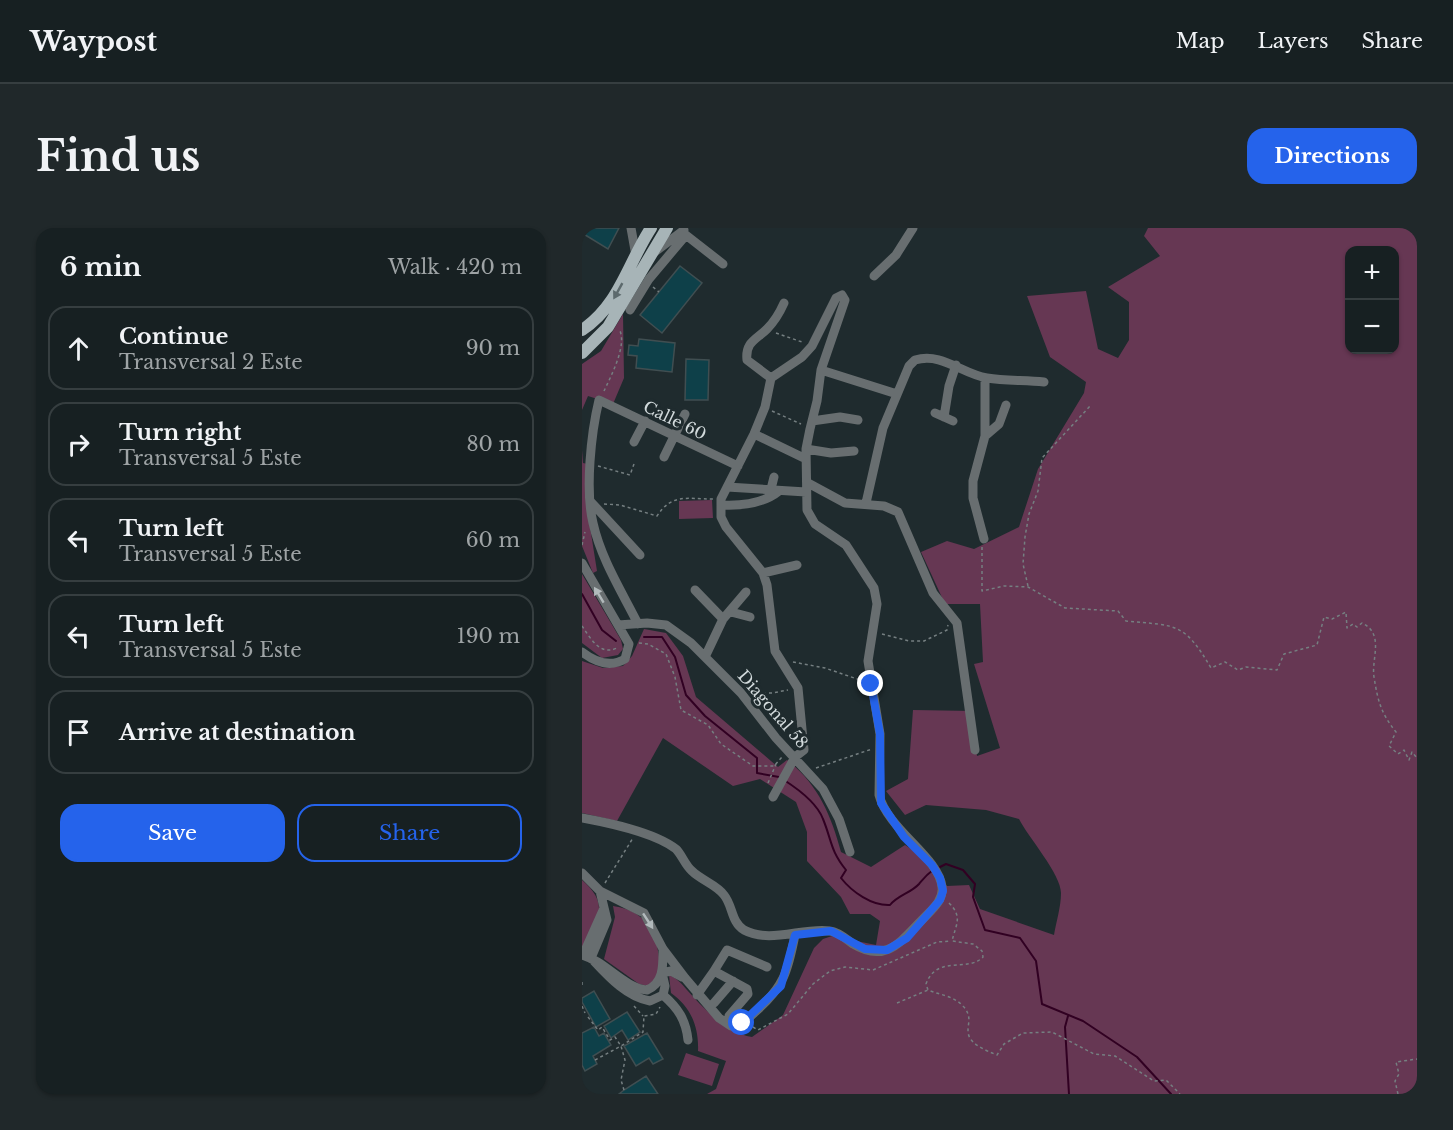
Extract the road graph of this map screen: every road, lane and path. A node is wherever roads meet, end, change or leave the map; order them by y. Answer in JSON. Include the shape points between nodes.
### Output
{"nodes":[{"id":1,"x":631,"y":228,"type":"edge"},
{"id":2,"x":651,"y":228,"type":"edge"},
{"id":3,"x":667,"y":228,"type":"edge"},
{"id":4,"x":913,"y":228,"type":"edge"},
{"id":5,"x":685,"y":232,"type":"edge"},
{"id":6,"x":650,"y":255,"type":"junction"},
{"id":7,"x":636,"y":256,"type":"junction"},
{"id":8,"x":723,"y":264,"type":"dead end"},
{"id":9,"x":874,"y":276,"type":"dead end"},
{"id":10,"x":784,"y":303,"type":"dead end"},
{"id":11,"x":630,"y":310,"type":"dead end"},
{"id":12,"x":615,"y":320,"type":"junction"},
{"id":13,"x":582,"y":330,"type":"edge"},
{"id":14,"x":766,"y":330,"type":"junction"},
{"id":15,"x":582,"y":344,"type":"edge"},
{"id":16,"x":812,"y":346,"type":"junction"},
{"id":17,"x":582,"y":353,"type":"edge"},
{"id":18,"x":957,"y":365,"type":"junction"},
{"id":19,"x":821,"y":370,"type":"junction"},
{"id":20,"x":771,"y":378,"type":"junction"},
{"id":21,"x":985,"y":378,"type":"junction"},
{"id":22,"x":1044,"y":382,"type":"dead end"},
{"id":23,"x":897,"y":394,"type":"junction"},
{"id":24,"x":599,"y":400,"type":"junction"},
{"id":25,"x":1006,"y":405,"type":"dead end"},
{"id":26,"x":1091,"y":405,"type":"dead end"},
{"id":27,"x":765,"y":407,"type":"junction"},
{"id":28,"x":685,"y":414,"type":"dead end"},
{"id":29,"x":944,"y":417,"type":"dead end"},
{"id":30,"x":858,"y":420,"type":"dead end"},
{"id":31,"x":645,"y":422,"type":"junction"},
{"id":32,"x":811,"y":425,"type":"junction"},
{"id":33,"x":754,"y":434,"type":"junction"},
{"id":34,"x":675,"y":436,"type":"junction"},
{"id":35,"x":985,"y":436,"type":"junction"},
{"id":36,"x":634,"y":442,"type":"dead end"},
{"id":37,"x":806,"y":449,"type":"junction"},
{"id":38,"x":854,"y":451,"type":"dead end"},
{"id":39,"x":664,"y":457,"type":"dead end"},
{"id":40,"x":806,"y":459,"type":"junction"},
{"id":41,"x":591,"y":464,"type":"junction"},
{"id":42,"x":634,"y":464,"type":"dead end"},
{"id":43,"x":738,"y":466,"type":"junction"},
{"id":44,"x":774,"y":477,"type":"dead end"},
{"id":45,"x":727,"y":487,"type":"junction"},
{"id":46,"x":807,"y":488,"type":"junction"},
{"id":47,"x":775,"y":490,"type":"junction"},
{"id":48,"x":591,"y":502,"type":"junction"},
{"id":49,"x":721,"y":502,"type":"junction"},
{"id":50,"x":866,"y":503,"type":"junction"},
{"id":51,"x":596,"y":532,"type":"junction"},
{"id":52,"x":984,"y":539,"type":"joint"},
{"id":53,"x":582,"y":545,"type":"edge"},
{"id":54,"x":640,"y":555,"type":"dead end"},
{"id":55,"x":582,"y":563,"type":"edge"},
{"id":56,"x":797,"y":565,"type":"dead end"},
{"id":57,"x":764,"y":573,"type":"junction"},
{"id":58,"x":1028,"y":587,"type":"junction"},
{"id":59,"x":695,"y":590,"type":"dead end"},
{"id":60,"x":746,"y":592,"type":"dead end"},
{"id":61,"x":731,"y":612,"type":"junction"},
{"id":62,"x":950,"y":616,"type":"junction"},
{"id":63,"x":750,"y":617,"type":"dead end"},
{"id":64,"x":723,"y":620,"type":"junction"},
{"id":65,"x":638,"y":624,"type":"junction"},
{"id":66,"x":618,"y":625,"type":"junction"},
{"id":67,"x":582,"y":626,"type":"edge"},
{"id":68,"x":873,"y":636,"type":"junction"},
{"id":69,"x":629,"y":644,"type":"junction"},
{"id":70,"x":582,"y":652,"type":"edge"},
{"id":71,"x":705,"y":657,"type":"junction"},
{"id":72,"x":780,"y":659,"type":"junction"},
{"id":73,"x":871,"y":684,"type":"junction"},
{"id":74,"x":798,"y":688,"type":"junction"},
{"id":75,"x":741,"y":693,"type":"junction"},
{"id":76,"x":880,"y":747,"type":"junction"},
{"id":77,"x":975,"y":750,"type":"dead end"},
{"id":78,"x":791,"y":754,"type":"junction"},
{"id":79,"x":1417,"y":758,"type":"edge"},
{"id":80,"x":776,"y":763,"type":"junction"},
{"id":81,"x":807,"y":771,"type":"junction"},
{"id":82,"x":768,"y":783,"type":"dead end"},
{"id":83,"x":773,"y":797,"type":"dead end"},
{"id":84,"x":582,"y":818,"type":"edge"},
{"id":85,"x":637,"y":831,"type":"junction"},
{"id":86,"x":850,"y":852,"type":"dead end"},
{"id":87,"x":582,"y":873,"type":"edge"},
{"id":88,"x":941,"y":881,"type":"junction"},
{"id":89,"x":600,"y":891,"type":"junction"},
{"id":90,"x":604,"y":906,"type":"junction"},
{"id":91,"x":582,"y":933,"type":"edge"},
{"id":92,"x":795,"y":935,"type":"junction"},
{"id":93,"x":593,"y":937,"type":"junction"},
{"id":94,"x":952,"y":941,"type":"junction"},
{"id":95,"x":663,"y":949,"type":"junction"},
{"id":96,"x":585,"y":956,"type":"edge"},
{"id":97,"x":767,"y":967,"type":"dead end"},
{"id":98,"x":714,"y":971,"type":"junction"},
{"id":99,"x":662,"y":973,"type":"junction"},
{"id":100,"x":685,"y":978,"type":"junction"},
{"id":101,"x":733,"y":981,"type":"junction"},
{"id":102,"x":928,"y":990,"type":"junction"},
{"id":103,"x":698,"y":995,"type":"junction"},
{"id":104,"x":662,"y":996,"type":"junction"},
{"id":105,"x":714,"y":1003,"type":"dead end"},
{"id":106,"x":897,"y":1003,"type":"dead end"},
{"id":107,"x":582,"y":1006,"type":"edge"},
{"id":108,"x":585,"y":1013,"type":"dead end"},
{"id":109,"x":729,"y":1016,"type":"dead end"},
{"id":110,"x":588,"y":1017,"type":"dead end"},
{"id":111,"x":746,"y":1020,"type":"junction"},
{"id":112,"x":688,"y":1040,"type":"dead end"},
{"id":113,"x":621,"y":1046,"type":"junction"},
{"id":114,"x":595,"y":1059,"type":"dead end"},
{"id":115,"x":1417,"y":1059,"type":"edge"},
{"id":116,"x":624,"y":1090,"type":"dead end"},
{"id":117,"x":1180,"y":1094,"type":"edge"},
{"id":118,"x":1398,"y":1094,"type":"edge"}],
"edges":[{"from":1,"to":7,"type":"street"},
{"from":2,"to":7,"type":"main road"},
{"from":3,"to":6,"type":"main road"},
{"from":4,"to":9,"type":"street","via":[[896,255]]},
{"from":5,"to":6,"type":"street"},
{"from":5,"to":8,"type":"street"},
{"from":5,"to":11,"type":"street"},
{"from":6,"to":12,"type":"main road"},
{"from":7,"to":13,"type":"main road","one_way":true,"via":[[613,300]]},
{"from":10,"to":14,"type":"street"},
{"from":12,"to":15,"type":"main road"},
{"from":12,"to":17,"type":"main road"},
{"from":12,"to":24,"type":"path","via":[[622,333],[620,356]]},
{"from":14,"to":16,"type":"path"},
{"from":14,"to":20,"type":"street","via":[[750,343],[746,352],[747,360]]},
{"from":16,"to":19,"type":"street","via":[[837,296],[843,296],[845,300]]},
{"from":16,"to":20,"type":"street"},
{"from":18,"to":21,"type":"street"},
{"from":18,"to":23,"type":"street","via":[[928,358],[915,360]]},
{"from":18,"to":29,"type":"street","via":[[948,386]]},
{"from":19,"to":23,"type":"street"},
{"from":19,"to":32,"type":"street"},
{"from":20,"to":27,"type":"street"},
{"from":21,"to":22,"type":"street"},
{"from":21,"to":35,"type":"street"},
{"from":23,"to":50,"type":"street","via":[[875,455]]},
{"from":24,"to":31,"type":"street","name":"Calle 60"},
{"from":24,"to":41,"type":"street"},
{"from":25,"to":35,"type":"street","via":[[999,424]]},
{"from":26,"to":58,"type":"path","via":[[1042,458],[1038,491],[1025,537],[1023,564]]},
{"from":27,"to":32,"type":"path"},
{"from":27,"to":33,"type":"street"},
{"from":28,"to":34,"type":"street"},
{"from":30,"to":32,"type":"street","via":[[840,417]]},
{"from":31,"to":34,"type":"street","name":"Calle 60"},
{"from":31,"to":36,"type":"street"},
{"from":32,"to":37,"type":"street"},
{"from":33,"to":40,"type":"street"},
{"from":33,"to":43,"type":"street"},
{"from":34,"to":39,"type":"street"},
{"from":34,"to":43,"type":"street","name":"Calle 60"},
{"from":35,"to":52,"type":"street","via":[[973,481]]},
{"from":37,"to":38,"type":"street"},
{"from":37,"to":40,"type":"street"},
{"from":40,"to":46,"type":"street"},
{"from":41,"to":42,"type":"path","via":[[630,475]]},
{"from":41,"to":48,"type":"street"},
{"from":43,"to":45,"type":"street"},
{"from":44,"to":47,"type":"street"},
{"from":45,"to":47,"type":"street"},
{"from":45,"to":49,"type":"street"},
{"from":46,"to":47,"type":"street"},
{"from":46,"to":50,"type":"street","via":[[845,503]]},
{"from":46,"to":68,"type":"street","via":[[810,518],[846,544],[874,588],[877,604]]},
{"from":47,"to":49,"type":"street","via":[[760,501],[739,506]]},
{"from":48,"to":49,"type":"path","via":[[620,505],[657,516],[673,499]]},
{"from":48,"to":51,"type":"street"},
{"from":48,"to":54,"type":"street"},
{"from":49,"to":57,"type":"street","via":[[726,527]]},
{"from":50,"to":62,"type":"street","via":[[898,512],[933,593]]},
{"from":51,"to":53,"type":"path","via":[[584,532]]},
{"from":51,"to":65,"type":"street"},
{"from":52,"to":58,"type":"path","via":[[982,591],[1004,586]]},
{"from":66,"to":55,"type":"street","one_way":true},
{"from":56,"to":57,"type":"street"},
{"from":57,"to":72,"type":"street","via":[[774,651]]},
{"from":58,"to":79,"type":"path","via":[[1065,608],[1118,611],[1126,621],[1181,628],[1211,668],[1225,662],[1238,670],[1277,670],[1284,654],[1317,645],[1324,617],[1332,619],[1346,612],[1347,628],[1362,622],[1377,642],[1373,674],[1385,720],[1396,732],[1389,746],[1398,754],[1404,750],[1409,760],[1412,752]]},
{"from":59,"to":64,"type":"street"},
{"from":60,"to":61,"type":"street"},
{"from":61,"to":63,"type":"street"},
{"from":61,"to":64,"type":"street"},
{"from":62,"to":68,"type":"path","via":[[946,630],[924,641]]},
{"from":62,"to":77,"type":"street","via":[[959,630]]},
{"from":64,"to":71,"type":"street"},
{"from":65,"to":66,"type":"street","name":"Diagonal 58"},
{"from":65,"to":69,"type":"street"},
{"from":65,"to":71,"type":"street","name":"Diagonal 58","via":[[666,625]]},
{"from":66,"to":69,"type":"street"},
{"from":67,"to":69,"type":"path","via":[[602,649],[612,651]]},
{"from":68,"to":73,"type":"street","via":[[868,661]]},
{"from":69,"to":70,"type":"street","via":[[625,659],[618,663],[592,660]]},
{"from":69,"to":80,"type":"path","via":[[648,644],[666,654],[681,710],[708,725],[722,744],[753,766]]},
{"from":71,"to":75,"type":"street","name":"Diagonal 58"},
{"from":72,"to":73,"type":"path","via":[[825,668]]},
{"from":72,"to":74,"type":"street"},
{"from":73,"to":76,"type":"street"},
{"from":74,"to":75,"type":"path"},
{"from":74,"to":78,"type":"street","via":[[805,738],[803,753]]},
{"from":75,"to":78,"type":"street","name":"Diagonal 58"},
{"from":76,"to":81,"type":"path"},
{"from":76,"to":88,"type":"street","via":[[881,803]]},
{"from":78,"to":80,"type":"path"},
{"from":78,"to":81,"type":"street","name":"Diagonal 58"},
{"from":78,"to":83,"type":"street"},
{"from":80,"to":82,"type":"path"},
{"from":81,"to":86,"type":"street","name":"Diagonal 58","via":[[832,803]]},
{"from":84,"to":85,"type":"street"},
{"from":85,"to":89,"type":"path"},
{"from":85,"to":92,"type":"street","via":[[678,851],[693,872],[724,894],[738,925],[746,931]]},
{"from":87,"to":89,"type":"street"},
{"from":88,"to":92,"type":"street","via":[[940,900],[907,938],[887,950],[865,949],[831,931]]},
{"from":88,"to":94,"type":"path","via":[[948,890],[948,902],[958,914]]},
{"from":89,"to":90,"type":"street"},
{"from":89,"to":95,"type":"street","one_way":true,"via":[[644,913]]},
{"from":90,"to":93,"type":"street"},
{"from":90,"to":96,"type":"street","via":[[606,925]]},
{"from":91,"to":93,"type":"street"},
{"from":92,"to":111,"type":"street","via":[[781,986]]},
{"from":93,"to":96,"type":"street"},
{"from":94,"to":102,"type":"path","via":[[973,944],[982,951],[982,957],[978,962],[936,970],[927,980]]},
{"from":94,"to":111,"type":"path","via":[[938,942],[873,970],[845,967],[830,971],[813,984],[788,1014],[758,1030]]},
{"from":95,"to":99,"type":"street"},
{"from":95,"to":100,"type":"street"},
{"from":96,"to":99,"type":"street","via":[[643,990],[657,984]]},
{"from":96,"to":104,"type":"street","via":[[630,993],[650,1001]]},
{"from":97,"to":98,"type":"street","via":[[727,950]]},
{"from":98,"to":101,"type":"street"},
{"from":98,"to":103,"type":"street"},
{"from":99,"to":100,"type":"street","via":[[671,971]]},
{"from":99,"to":104,"type":"street"},
{"from":100,"to":103,"type":"street"},
{"from":101,"to":105,"type":"street"},
{"from":101,"to":109,"type":"street","via":[[748,991]]},
{"from":102,"to":106,"type":"path"},
{"from":102,"to":117,"type":"path","via":[[948,996],[964,1007],[969,1040],[976,1047],[997,1055],[1004,1044],[1023,1033],[1052,1032],[1094,1054],[1115,1056],[1154,1082],[1166,1080]]},
{"from":103,"to":111,"type":"street","via":[[726,1024],[737,1025]]},
{"from":104,"to":112,"type":"street","via":[[680,1011]]},
{"from":104,"to":113,"type":"path","via":[[658,1012],[644,1016],[643,1032]]},
{"from":107,"to":108,"type":"path"},
{"from":110,"to":113,"type":"path","via":[[598,1030],[602,1027],[610,1040],[615,1037]]},
{"from":113,"to":114,"type":"path"},
{"from":113,"to":116,"type":"path","via":[[626,1065],[621,1080]]},
{"from":115,"to":118,"type":"path","via":[[1396,1062]]}]}
